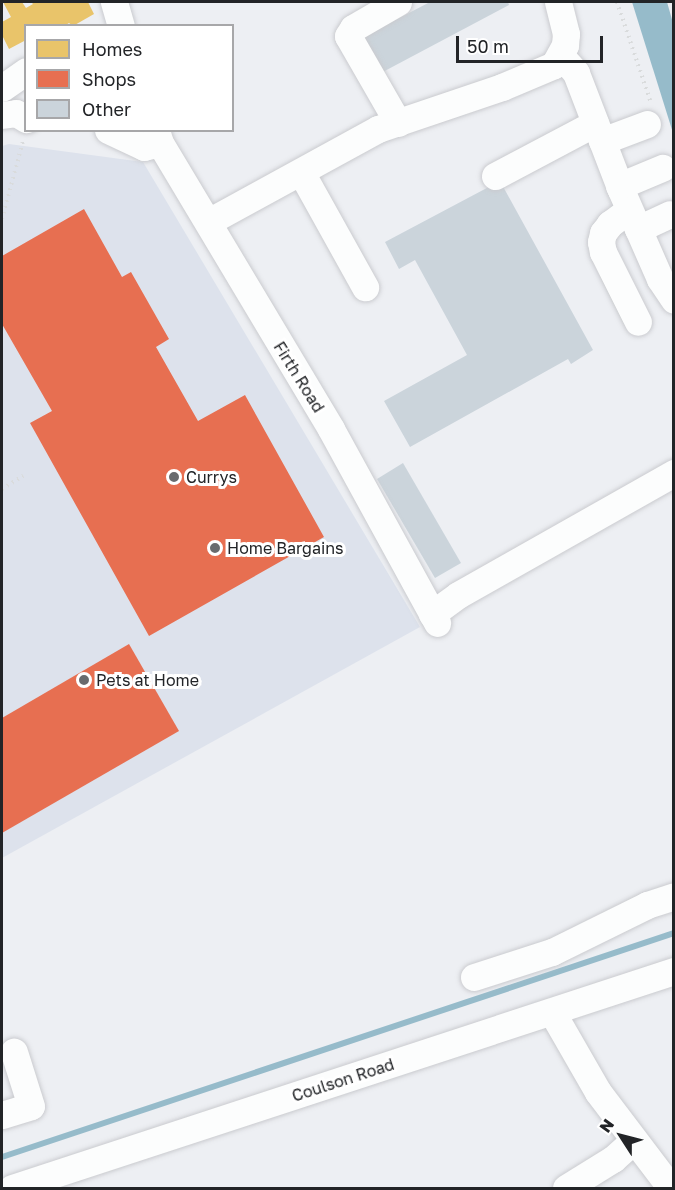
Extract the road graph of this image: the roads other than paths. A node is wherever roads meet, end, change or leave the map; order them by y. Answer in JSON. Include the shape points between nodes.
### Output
{"nodes":[{"id":1,"x":398,"y":2,"type":"edge"},
{"id":2,"x":558,"y":2,"type":"edge"},
{"id":3,"x":560,"y":55,"type":"junction"},
{"id":4,"x":24,"y":72,"type":"edge"},
{"id":5,"x":2,"y":88,"type":"edge"},
{"id":6,"x":649,"y":115,"type":"road end"},
{"id":7,"x":398,"y":123,"type":"junction"},
{"id":8,"x":112,"y":132,"type":"edge"},
{"id":9,"x":599,"y":132,"type":"junction"},
{"id":10,"x":158,"y":137,"type":"edge"},
{"id":11,"x":662,"y":168,"type":"dead end"},
{"id":12,"x":301,"y":172,"type":"junction"},
{"id":13,"x":495,"y":176,"type":"dead end"},
{"id":14,"x":629,"y":208,"type":"junction"},
{"id":15,"x":670,"y":214,"type":"dead end"},
{"id":16,"x":208,"y":222,"type":"junction"},
{"id":17,"x":665,"y":269,"type":"edge"},
{"id":18,"x":365,"y":287,"type":"dead end"},
{"id":19,"x":674,"y":300,"type":"edge"},
{"id":20,"x":639,"y":322,"type":"dead end"},
{"id":21,"x":674,"y":472,"type":"edge"},
{"id":22,"x":674,"y":896,"type":"edge"},
{"id":23,"x":674,"y":971,"type":"edge"},
{"id":24,"x":474,"y":977,"type":"dead end"},
{"id":25,"x":552,"y":1012,"type":"junction"},
{"id":26,"x":14,"y":1052,"type":"dead end"},
{"id":27,"x":2,"y":1115,"type":"edge"},
{"id":28,"x":634,"y":1140,"type":"junction"},
{"id":29,"x":12,"y":1188,"type":"edge"},
{"id":30,"x":566,"y":1188,"type":"edge"},
{"id":31,"x":671,"y":1188,"type":"edge"}],
"edges":[{"from":1,"to":7,"type":"street","via":[[353,28],[348,36]]},
{"from":2,"to":3,"type":"street","via":[[566,34]]},
{"from":3,"to":7,"type":"street","via":[[545,71]]},
{"from":3,"to":9,"type":"street","via":[[576,73]]},
{"from":4,"to":5,"type":"street"},
{"from":6,"to":9,"type":"street"},
{"from":7,"to":12,"type":"street","via":[[378,129]]},
{"from":8,"to":10,"type":"street","name":"Firth Road","via":[[144,147]]},
{"from":9,"to":13,"type":"street"},
{"from":9,"to":14,"type":"street"},
{"from":10,"to":16,"type":"street","name":"Firth Road"},
{"from":11,"to":14,"type":"street"},
{"from":12,"to":16,"type":"street"},
{"from":12,"to":18,"type":"street"},
{"from":14,"to":15,"type":"street"},
{"from":14,"to":17,"type":"street"},
{"from":14,"to":20,"type":"street","via":[[610,224],[601,242]]},
{"from":16,"to":21,"type":"street","name":"Firth Road","via":[[331,429],[434,619],[458,595]]},
{"from":17,"to":19,"type":"street"},
{"from":22,"to":24,"type":"street","via":[[647,905],[552,952]]},
{"from":23,"to":25,"type":"street","name":"Coulson Road"},
{"from":25,"to":28,"type":"street","via":[[598,1092]]},
{"from":25,"to":29,"type":"street","name":"Coulson Road"},
{"from":26,"to":27,"type":"street","via":[[31,1106]]},
{"from":28,"to":30,"type":"street","via":[[614,1159]]},
{"from":28,"to":31,"type":"street"}]}
